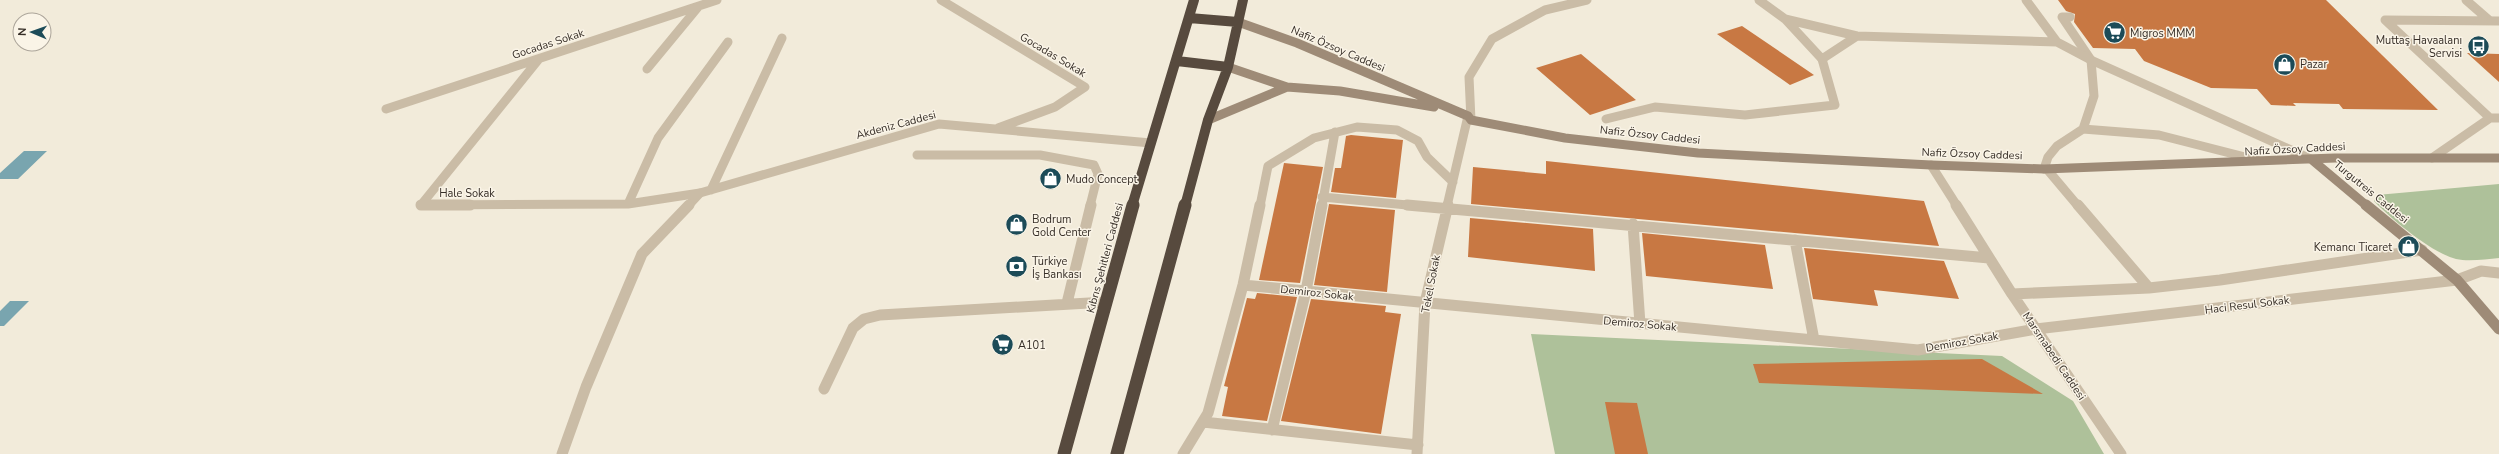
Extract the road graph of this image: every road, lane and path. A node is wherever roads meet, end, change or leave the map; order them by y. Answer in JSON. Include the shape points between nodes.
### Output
{"nodes":[{"id":1,"x":717,"y":0,"type":"edge"},
{"id":2,"x":941,"y":0,"type":"edge"},
{"id":3,"x":1194,"y":0,"type":"edge"},
{"id":4,"x":1243,"y":0,"type":"edge"},
{"id":5,"x":1587,"y":0,"type":"edge"},
{"id":6,"x":1759,"y":0,"type":"edge"},
{"id":7,"x":2026,"y":0,"type":"edge"},
{"id":8,"x":2466,"y":0,"type":"edge"},
{"id":9,"x":700,"y":6,"type":"junction"},
{"id":10,"x":2070,"y":17,"type":"dead end"},
{"id":11,"x":1189,"y":18,"type":"junction"},
{"id":12,"x":1785,"y":19,"type":"junction"},
{"id":13,"x":2495,"y":21,"type":"edge"},
{"id":14,"x":1238,"y":22,"type":"junction"},
{"id":15,"x":1857,"y":36,"type":"junction"},
{"id":16,"x":782,"y":38,"type":"dead end"},
{"id":17,"x":728,"y":42,"type":"dead end"},
{"id":18,"x":2057,"y":42,"type":"junction"},
{"id":19,"x":538,"y":59,"type":"junction"},
{"id":20,"x":1822,"y":59,"type":"junction"},
{"id":21,"x":2091,"y":60,"type":"junction"},
{"id":22,"x":1177,"y":61,"type":"junction"},
{"id":23,"x":1228,"y":66,"type":"junction"},
{"id":24,"x":647,"y":69,"type":"dead end"},
{"id":25,"x":1288,"y":87,"type":"junction"},
{"id":26,"x":386,"y":109,"type":"dead end"},
{"id":27,"x":1449,"y":110,"type":"junction"},
{"id":28,"x":1469,"y":118,"type":"junction"},
{"id":29,"x":2494,"y":118,"type":"edge"},
{"id":30,"x":1606,"y":119,"type":"dead end"},
{"id":31,"x":1208,"y":120,"type":"junction"},
{"id":32,"x":2083,"y":129,"type":"junction"},
{"id":33,"x":992,"y":130,"type":"junction"},
{"id":34,"x":1335,"y":132,"type":"junction"},
{"id":35,"x":1151,"y":143,"type":"junction"},
{"id":36,"x":918,"y":155,"type":"dead end"},
{"id":37,"x":2432,"y":158,"type":"junction"},
{"id":38,"x":2499,"y":158,"type":"edge"},
{"id":39,"x":2311,"y":159,"type":"junction"},
{"id":40,"x":2262,"y":162,"type":"junction"},
{"id":41,"x":1931,"y":165,"type":"junction"},
{"id":42,"x":2045,"y":169,"type":"junction"},
{"id":43,"x":1453,"y":182,"type":"junction"},
{"id":44,"x":711,"y":190,"type":"junction"},
{"id":45,"x":700,"y":193,"type":"junction"},
{"id":46,"x":1322,"y":197,"type":"junction"},
{"id":47,"x":628,"y":204,"type":"junction"},
{"id":48,"x":1447,"y":207,"type":"junction"},
{"id":49,"x":1633,"y":224,"type":"junction"},
{"id":50,"x":1794,"y":240,"type":"junction"},
{"id":51,"x":2422,"y":250,"type":"junction"},
{"id":52,"x":1989,"y":258,"type":"junction"},
{"id":53,"x":2499,"y":272,"type":"edge"},
{"id":54,"x":2457,"y":280,"type":"junction"},
{"id":55,"x":1243,"y":285,"type":"junction"},
{"id":56,"x":2149,"y":288,"type":"junction"},
{"id":57,"x":1306,"y":292,"type":"junction"},
{"id":58,"x":2012,"y":294,"type":"junction"},
{"id":59,"x":1106,"y":302,"type":"junction"},
{"id":60,"x":1067,"y":303,"type":"junction"},
{"id":61,"x":1425,"y":303,"type":"junction"},
{"id":62,"x":1640,"y":324,"type":"junction"},
{"id":63,"x":2036,"y":329,"type":"junction"},
{"id":64,"x":2499,"y":329,"type":"edge"},
{"id":65,"x":1814,"y":340,"type":"junction"},
{"id":66,"x":824,"y":389,"type":"dead end"},
{"id":67,"x":1202,"y":422,"type":"junction"},
{"id":68,"x":1272,"y":430,"type":"junction"},
{"id":69,"x":1418,"y":450,"type":"edge"},
{"id":70,"x":562,"y":454,"type":"edge"},
{"id":71,"x":1064,"y":454,"type":"edge"},
{"id":72,"x":1117,"y":454,"type":"edge"},
{"id":73,"x":1183,"y":454,"type":"edge"},
{"id":74,"x":2121,"y":454,"type":"edge"}],
"edges":[{"from":1,"to":9,"type":"street","name":"Gocadas Sokak"},
{"from":2,"to":33,"type":"street","name":"Gocadas Sokak","via":[[1085,87],[1070,100],[1044,114]]},
{"from":3,"to":11,"type":"highway","name":"Kıbrıs Şehitleri Caddesi"},
{"from":4,"to":14,"type":"highway"},
{"from":5,"to":28,"type":"street","name":"Tekel Sokak","via":[[1545,10],[1492,39],[1469,77]]},
{"from":6,"to":12,"type":"street"},
{"from":7,"to":18,"type":"street"},
{"from":8,"to":13,"type":"street"},
{"from":9,"to":19,"type":"street","name":"Gocadas Sokak"},
{"from":9,"to":24,"type":"street"},
{"from":10,"to":21,"type":"street","via":[[2062,17]]},
{"from":11,"to":14,"type":"highway"},
{"from":11,"to":22,"type":"highway","name":"Kıbrıs Şehitleri Caddesi"},
{"from":12,"to":15,"type":"street"},
{"from":12,"to":20,"type":"street"},
{"from":13,"to":29,"type":"street","via":[[2385,20]]},
{"from":14,"to":23,"type":"highway"},
{"from":14,"to":27,"type":"main road","name":"Nafiz Özsoy Caddesi","via":[[1297,43]]},
{"from":15,"to":18,"type":"street"},
{"from":15,"to":20,"type":"street"},
{"from":16,"to":44,"type":"street"},
{"from":17,"to":47,"type":"street","via":[[658,138]]},
{"from":18,"to":21,"type":"street"},
{"from":19,"to":26,"type":"street","name":"Gocadas Sokak"},
{"from":19,"to":47,"type":"street","name":"Hale Sokak","via":[[421,205]]},
{"from":20,"to":30,"type":"street","via":[[1834,105],[1744,115],[1655,107]]},
{"from":21,"to":32,"type":"street","via":[[2094,96]]},
{"from":21,"to":39,"type":"street"},
{"from":22,"to":23,"type":"highway"},
{"from":22,"to":35,"type":"highway","name":"Kıbrıs Şehitleri Caddesi"},
{"from":23,"to":25,"type":"main road","name":"Nafiz Özsoy Caddesi"},
{"from":23,"to":31,"type":"highway"},
{"from":25,"to":27,"type":"main road","name":"Nafiz Özsoy Caddesi","via":[[1340,91]]},
{"from":25,"to":31,"type":"main road","name":"Nafiz Özsoy Caddesi"},
{"from":27,"to":28,"type":"main road","name":"Nafiz Özsoy Caddesi"},
{"from":28,"to":41,"type":"main road","name":"Nafiz Özsoy Caddesi","via":[[1565,138],[1698,153]]},
{"from":28,"to":43,"type":"street","name":"Tekel Sokak"},
{"from":29,"to":37,"type":"street"},
{"from":31,"to":72,"type":"highway"},
{"from":32,"to":40,"type":"street","via":[[2159,135]]},
{"from":32,"to":42,"type":"street","via":[[2057,146],[2048,157]]},
{"from":33,"to":35,"type":"street","name":"Akdeniz Caddesi"},
{"from":33,"to":44,"type":"street","name":"Akdeniz Caddesi","via":[[939,124]]},
{"from":34,"to":43,"type":"street","via":[[1357,127],[1397,130],[1418,141],[1427,157]]},
{"from":34,"to":46,"type":"street"},
{"from":34,"to":55,"type":"street","via":[[1314,138],[1268,166]]},
{"from":35,"to":59,"type":"highway","name":"Kıbrıs Şehitleri Caddesi"},
{"from":36,"to":60,"type":"street","via":[[1040,156],[1094,165],[1098,174]]},
{"from":37,"to":38,"type":"main road","name":"Nafiz Özsoy Caddesi"},
{"from":37,"to":39,"type":"main road","name":"Nafiz Özsoy Caddesi"},
{"from":39,"to":40,"type":"main road","name":"Nafiz Özsoy Caddesi"},
{"from":39,"to":51,"type":"main road","name":"Turgutreis Caddesi"},
{"from":40,"to":42,"type":"main road","name":"Nafiz Özsoy Caddesi"},
{"from":41,"to":42,"type":"main road","name":"Nafiz Özsoy Caddesi"},
{"from":41,"to":52,"type":"street","name":"Marsmabedi Caddesi"},
{"from":42,"to":56,"type":"street"},
{"from":43,"to":48,"type":"street","name":"Tekel Sokak"},
{"from":44,"to":45,"type":"street","name":"Akdeniz Caddesi"},
{"from":45,"to":47,"type":"street","name":"Hale Sokak"},
{"from":45,"to":70,"type":"street","via":[[642,254],[586,387]]},
{"from":46,"to":48,"type":"street"},
{"from":46,"to":57,"type":"street"},
{"from":48,"to":49,"type":"street"},
{"from":48,"to":61,"type":"street","name":"Tekel Sokak"},
{"from":49,"to":50,"type":"street"},
{"from":49,"to":62,"type":"street"},
{"from":50,"to":52,"type":"street"},
{"from":50,"to":65,"type":"street"},
{"from":51,"to":54,"type":"main road","name":"Turgutreis Caddesi"},
{"from":51,"to":56,"type":"street"},
{"from":52,"to":58,"type":"street","name":"Marsmabedi Caddesi"},
{"from":53,"to":54,"type":"street","name":"Haci Resul Sokak","via":[[2481,271]]},
{"from":54,"to":63,"type":"street","name":"Haci Resul Sokak"},
{"from":54,"to":64,"type":"main road","name":"Turgutreis Caddesi"},
{"from":55,"to":57,"type":"street","name":"Demiroz Sokak"},
{"from":55,"to":67,"type":"street","via":[[1208,413]]},
{"from":56,"to":58,"type":"street"},
{"from":57,"to":61,"type":"street","name":"Demiroz Sokak"},
{"from":57,"to":68,"type":"street"},
{"from":58,"to":63,"type":"street","name":"Marsmabedi Caddesi"},
{"from":59,"to":60,"type":"street"},
{"from":59,"to":71,"type":"highway","name":"Kıbrıs Şehitleri Caddesi"},
{"from":60,"to":66,"type":"street","via":[[880,315],[864,319],[853,328]]},
{"from":61,"to":62,"type":"street","name":"Demiroz Sokak"},
{"from":61,"to":69,"type":"street","name":"Tekel Sokak"},
{"from":62,"to":65,"type":"street","name":"Demiroz Sokak"},
{"from":63,"to":65,"type":"street","name":"Demiroz Sokak","via":[[1918,350]]},
{"from":63,"to":74,"type":"street","name":"Marsmabedi Caddesi"},
{"from":67,"to":68,"type":"street"},
{"from":67,"to":73,"type":"street"},
{"from":68,"to":69,"type":"street"}]}
